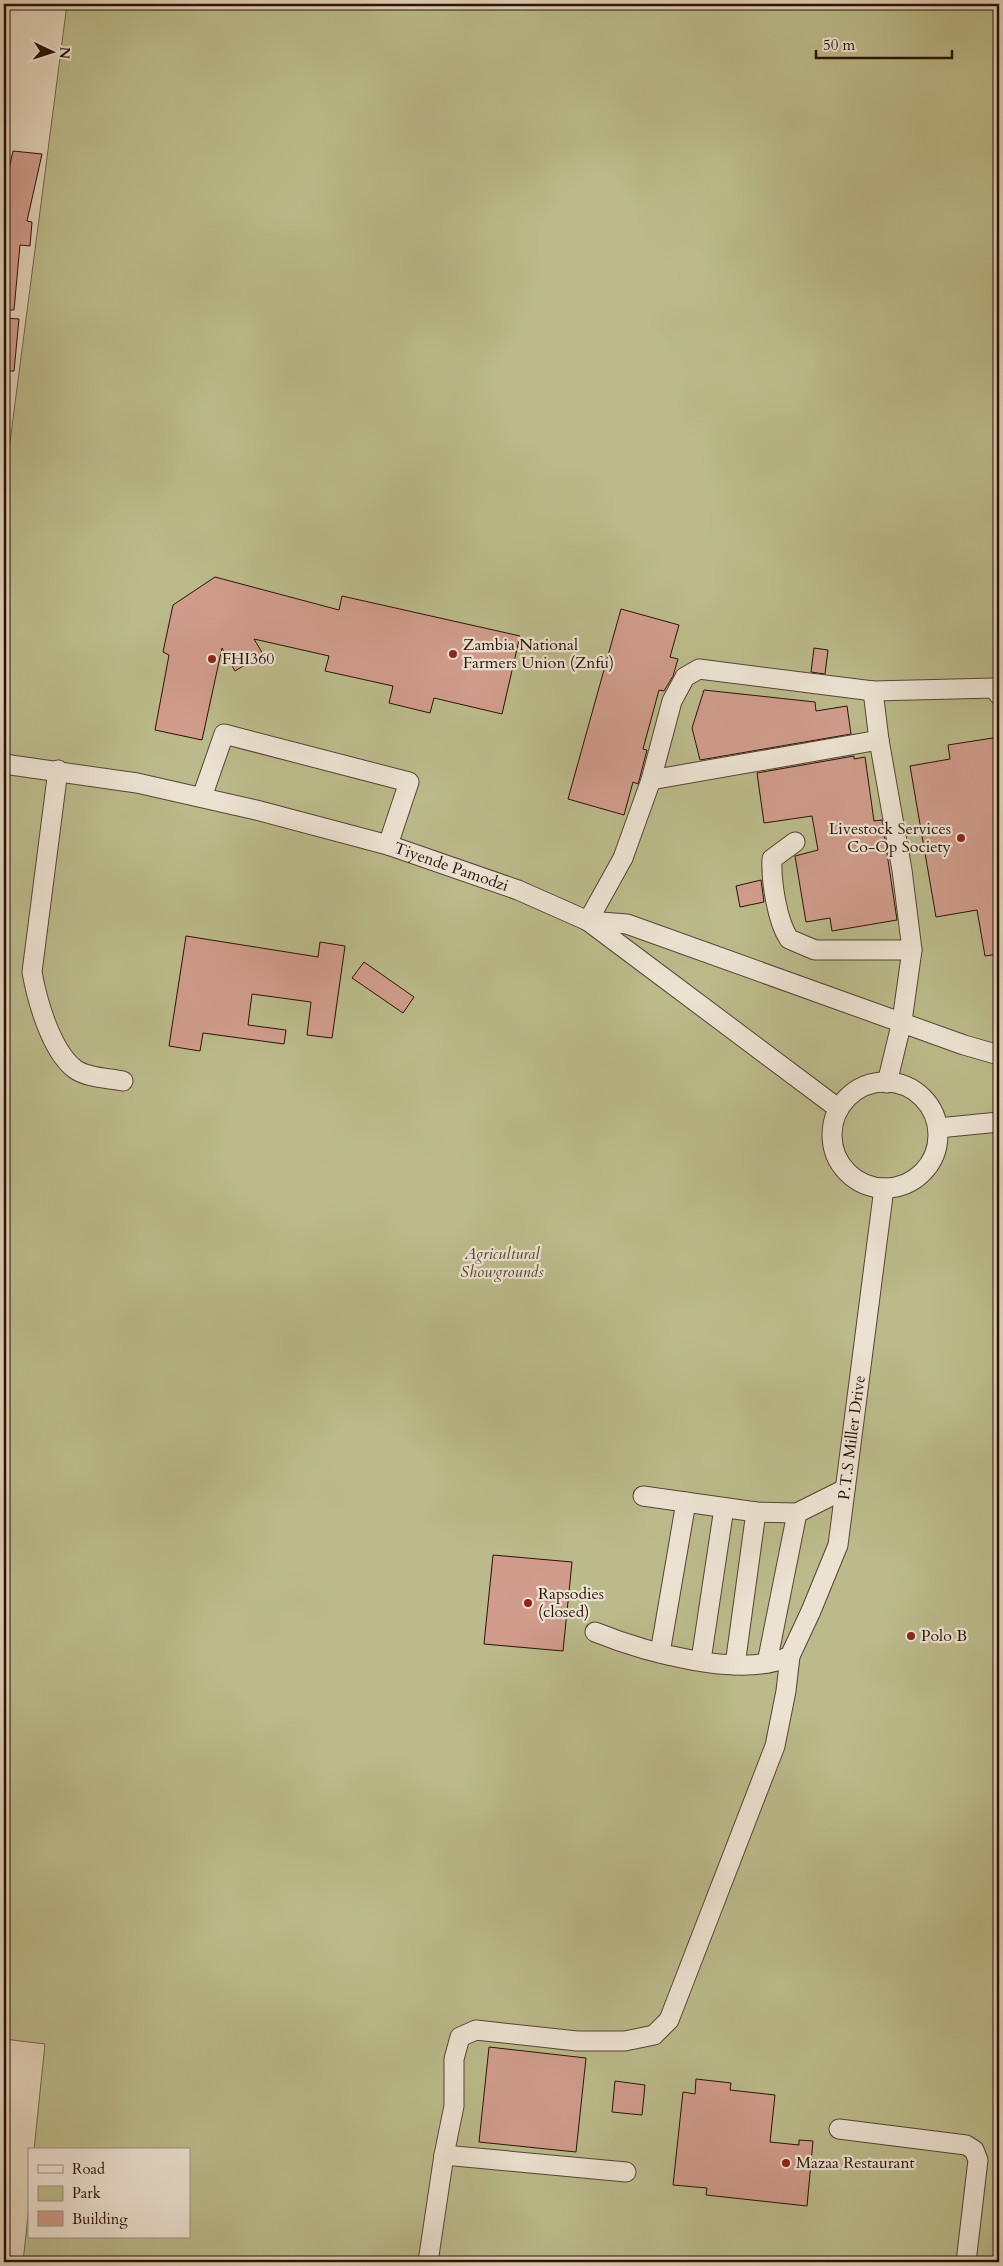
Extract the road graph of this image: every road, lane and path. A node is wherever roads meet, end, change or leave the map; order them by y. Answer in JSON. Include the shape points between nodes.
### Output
{"nodes":[{"id":1,"x":873,"y":691,"type":"junction"},
{"id":2,"x":999,"y":694,"type":"edge"},
{"id":3,"x":879,"y":740,"type":"junction"},
{"id":4,"x":4,"y":764,"type":"edge"},
{"id":5,"x":58,"y":770,"type":"junction"},
{"id":6,"x":651,"y":780,"type":"junction"},
{"id":7,"x":202,"y":797,"type":"junction"},
{"id":8,"x":795,"y":842,"type":"dead end"},
{"id":9,"x":388,"y":845,"type":"junction"},
{"id":10,"x":588,"y":921,"type":"junction"},
{"id":11,"x":912,"y":950,"type":"junction"},
{"id":12,"x":902,"y":1021,"type":"junction"},
{"id":13,"x":999,"y":1055,"type":"edge"},
{"id":14,"x":123,"y":1081,"type":"dead end"},
{"id":15,"x":887,"y":1083,"type":"junction"},
{"id":16,"x":839,"y":1109,"type":"junction"},
{"id":17,"x":999,"y":1122,"type":"edge"},
{"id":18,"x":938,"y":1128,"type":"junction"},
{"id":19,"x":884,"y":1188,"type":"junction"},
{"id":20,"x":845,"y":1489,"type":"junction"},
{"id":21,"x":643,"y":1496,"type":"dead end"},
{"id":22,"x":686,"y":1502,"type":"junction"},
{"id":23,"x":724,"y":1508,"type":"junction"},
{"id":24,"x":756,"y":1512,"type":"junction"},
{"id":25,"x":797,"y":1513,"type":"junction"},
{"id":26,"x":595,"y":1632,"type":"dead end"},
{"id":27,"x":660,"y":1653,"type":"junction"},
{"id":28,"x":790,"y":1656,"type":"junction"},
{"id":29,"x":700,"y":1660,"type":"junction"},
{"id":30,"x":768,"y":1663,"type":"junction"},
{"id":31,"x":734,"y":1665,"type":"junction"},
{"id":32,"x":839,"y":2129,"type":"dead end"},
{"id":33,"x":444,"y":2156,"type":"junction"},
{"id":34,"x":626,"y":2172,"type":"dead end"},
{"id":35,"x":428,"y":2262,"type":"edge"},
{"id":36,"x":966,"y":2262,"type":"edge"}],
"edges":[{"from":1,"to":2,"type":"lane","via":[[994,688]]},
{"from":1,"to":3,"type":"lane"},
{"from":1,"to":6,"type":"lane","via":[[699,669],[685,677],[672,701]]},
{"from":3,"to":6,"type":"lane"},
{"from":3,"to":11,"type":"lane","via":[[902,870]]},
{"from":4,"to":5,"type":"lane","name":"Tiyende Pamodzi"},
{"from":5,"to":7,"type":"lane","name":"Tiyende Pamodzi"},
{"from":5,"to":14,"type":"lane","via":[[32,972],[37,998],[50,1033],[76,1070]]},
{"from":6,"to":10,"type":"lane","via":[[623,858]]},
{"from":7,"to":9,"type":"lane","name":"Tiyende Pamodzi"},
{"from":7,"to":9,"type":"lane","via":[[224,734],[252,741],[409,782]]},
{"from":8,"to":11,"type":"lane","via":[[772,859],[771,873],[781,920],[789,939],[815,950]]},
{"from":9,"to":10,"type":"lane","name":"Tiyende Pamodzi","via":[[518,890]]},
{"from":10,"to":12,"type":"lane","via":[[627,924]]},
{"from":10,"to":16,"type":"lane","name":"Tiyende Pamodzi"},
{"from":11,"to":12,"type":"lane"},
{"from":12,"to":13,"type":"lane"},
{"from":12,"to":15,"type":"lane"},
{"from":15,"to":16,"type":"lane","via":[[854,1092]]},
{"from":15,"to":18,"type":"lane","via":[[898,1085],[919,1097],[929,1106]]},
{"from":16,"to":19,"type":"lane","via":[[834,1119],[832,1141],[839,1162],[853,1178]]},
{"from":17,"to":18,"type":"lane"},
{"from":18,"to":19,"type":"lane","via":[[936,1150],[925,1170],[906,1183]]},
{"from":19,"to":20,"type":"lane","name":"P.T.S Miller Drive"},
{"from":20,"to":25,"type":"lane"},
{"from":20,"to":28,"type":"lane","name":"P.T.S Miller Drive","via":[[838,1545]]},
{"from":21,"to":22,"type":"lane"},
{"from":22,"to":23,"type":"lane"},
{"from":22,"to":27,"type":"lane"},
{"from":23,"to":24,"type":"lane"},
{"from":23,"to":29,"type":"lane"},
{"from":24,"to":25,"type":"lane"},
{"from":24,"to":31,"type":"lane"},
{"from":25,"to":30,"type":"lane"},
{"from":26,"to":27,"type":"lane"},
{"from":27,"to":29,"type":"lane"},
{"from":28,"to":30,"type":"lane"},
{"from":28,"to":33,"type":"lane","name":"P.T.S Miller Drive","via":[[775,1746],[669,2020],[654,2035],[626,2041],[577,2041],[476,2030],[460,2038],[454,2059],[454,2106]]},
{"from":29,"to":31,"type":"lane"},
{"from":30,"to":31,"type":"lane"},
{"from":32,"to":36,"type":"lane","via":[[966,2145],[974,2150],[978,2160]]},
{"from":33,"to":34,"type":"lane"},
{"from":33,"to":35,"type":"lane"}]}
